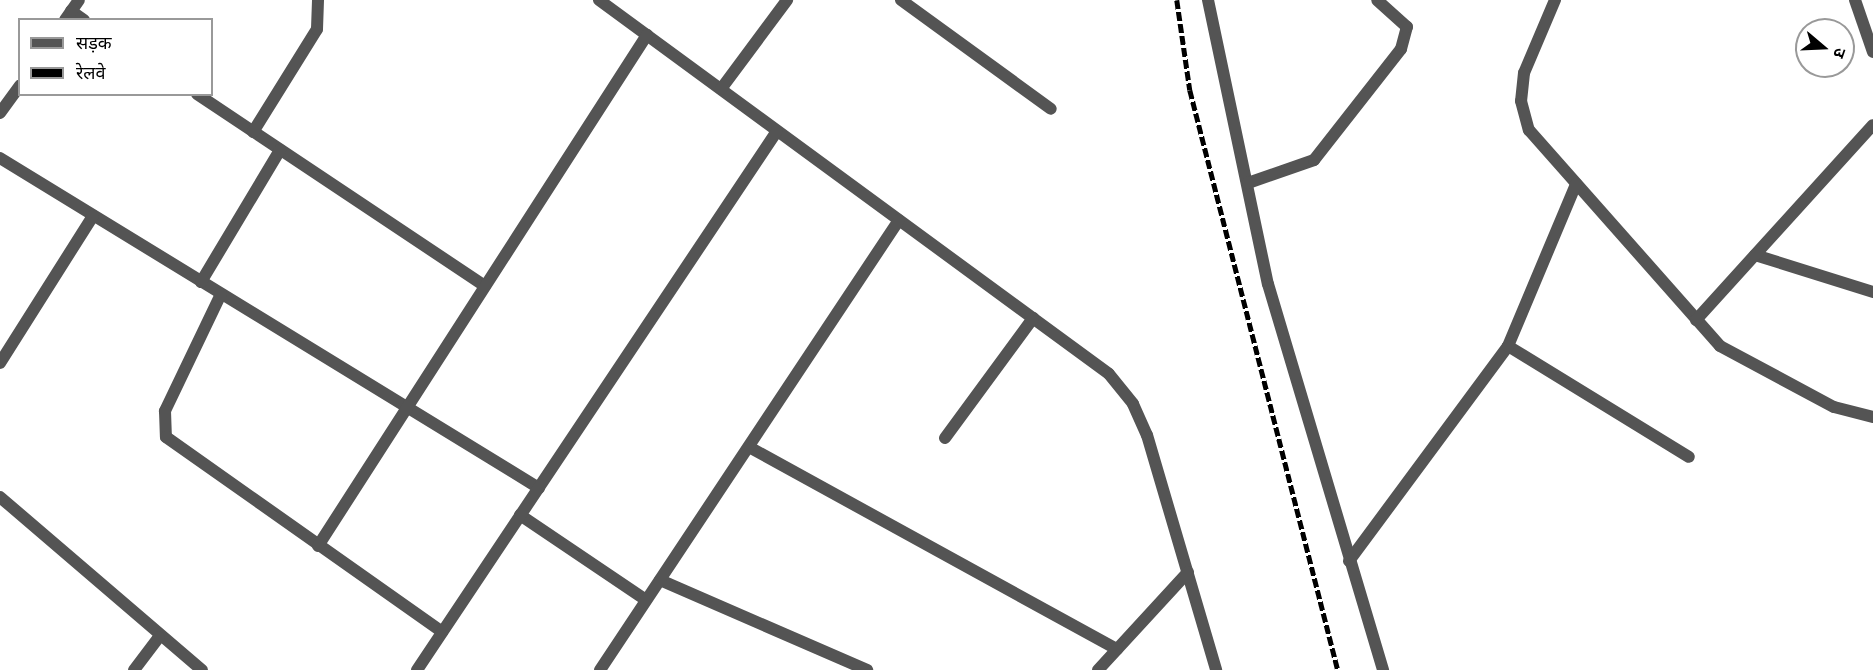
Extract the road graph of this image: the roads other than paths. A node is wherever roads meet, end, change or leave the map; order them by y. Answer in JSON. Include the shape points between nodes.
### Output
{"nodes":[{"id":1,"x":79,"y":0,"type":"edge"},
{"id":2,"x":318,"y":0,"type":"edge"},
{"id":3,"x":599,"y":0,"type":"edge"},
{"id":4,"x":787,"y":0,"type":"edge"},
{"id":5,"x":901,"y":0,"type":"edge"},
{"id":6,"x":1208,"y":0,"type":"edge"},
{"id":7,"x":1377,"y":0,"type":"edge"},
{"id":8,"x":1555,"y":0,"type":"edge"},
{"id":9,"x":1855,"y":0,"type":"edge"},
{"id":10,"x":68,"y":15,"type":"edge"},
{"id":11,"x":647,"y":35,"type":"junction"},
{"id":12,"x":1873,"y":52,"type":"edge"},
{"id":13,"x":18,"y":88,"type":"edge"},
{"id":14,"x":721,"y":89,"type":"junction"},
{"id":15,"x":200,"y":96,"type":"edge"},
{"id":16,"x":1051,"y":109,"type":"dead end"},
{"id":17,"x":0,"y":113,"type":"edge"},
{"id":18,"x":1873,"y":124,"type":"edge"},
{"id":19,"x":777,"y":131,"type":"junction"},
{"id":20,"x":253,"y":132,"type":"junction"},
{"id":21,"x":280,"y":150,"type":"junction"},
{"id":22,"x":0,"y":158,"type":"edge"},
{"id":23,"x":1248,"y":183,"type":"junction"},
{"id":24,"x":1576,"y":184,"type":"junction"},
{"id":25,"x":93,"y":216,"type":"junction"},
{"id":26,"x":899,"y":220,"type":"junction"},
{"id":27,"x":1755,"y":255,"type":"junction"},
{"id":28,"x":201,"y":282,"type":"junction"},
{"id":29,"x":485,"y":286,"type":"junction"},
{"id":30,"x":1873,"y":292,"type":"edge"},
{"id":31,"x":221,"y":294,"type":"junction"},
{"id":32,"x":1033,"y":318,"type":"junction"},
{"id":33,"x":1696,"y":320,"type":"junction"},
{"id":34,"x":1508,"y":346,"type":"junction"},
{"id":35,"x":0,"y":363,"type":"edge"},
{"id":36,"x":407,"y":408,"type":"junction"},
{"id":37,"x":1873,"y":417,"type":"edge"},
{"id":38,"x":945,"y":438,"type":"dead end"},
{"id":39,"x":749,"y":447,"type":"junction"},
{"id":40,"x":1689,"y":457,"type":"dead end"},
{"id":41,"x":538,"y":488,"type":"junction"},
{"id":42,"x":0,"y":497,"type":"edge"},
{"id":43,"x":520,"y":515,"type":"junction"},
{"id":44,"x":318,"y":546,"type":"junction"},
{"id":45,"x":1349,"y":561,"type":"junction"},
{"id":46,"x":1188,"y":572,"type":"junction"},
{"id":47,"x":660,"y":580,"type":"junction"},
{"id":48,"x":646,"y":600,"type":"junction"},
{"id":49,"x":442,"y":632,"type":"junction"},
{"id":50,"x":159,"y":637,"type":"junction"},
{"id":51,"x":1117,"y":649,"type":"junction"},
{"id":52,"x":134,"y":670,"type":"edge"},
{"id":53,"x":202,"y":670,"type":"edge"},
{"id":54,"x":417,"y":670,"type":"edge"},
{"id":55,"x":600,"y":670,"type":"edge"},
{"id":56,"x":867,"y":670,"type":"edge"},
{"id":57,"x":1098,"y":670,"type":"edge"},
{"id":58,"x":1216,"y":670,"type":"edge"},
{"id":59,"x":1383,"y":670,"type":"edge"}],
"edges":[{"from":1,"to":10,"type":"street"},
{"from":2,"to":20,"type":"street","via":[[317,29]]},
{"from":3,"to":11,"type":"street"},
{"from":4,"to":14,"type":"street"},
{"from":5,"to":16,"type":"street"},
{"from":6,"to":23,"type":"street"},
{"from":7,"to":23,"type":"street","via":[[1407,27],[1401,49],[1314,160]]},
{"from":8,"to":24,"type":"street","via":[[1524,73],[1521,101],[1529,130]]},
{"from":9,"to":12,"type":"street"},
{"from":11,"to":14,"type":"street"},
{"from":11,"to":29,"type":"street"},
{"from":13,"to":17,"type":"street"},
{"from":14,"to":19,"type":"street"},
{"from":15,"to":20,"type":"street"},
{"from":18,"to":27,"type":"street"},
{"from":19,"to":26,"type":"street"},
{"from":19,"to":41,"type":"street"},
{"from":20,"to":21,"type":"street"},
{"from":21,"to":28,"type":"street"},
{"from":21,"to":29,"type":"street"},
{"from":22,"to":25,"type":"street"},
{"from":23,"to":45,"type":"street","via":[[1268,284]]},
{"from":24,"to":33,"type":"street"},
{"from":24,"to":34,"type":"street"},
{"from":25,"to":28,"type":"street"},
{"from":25,"to":35,"type":"street"},
{"from":26,"to":32,"type":"street"},
{"from":26,"to":39,"type":"street"},
{"from":27,"to":30,"type":"street"},
{"from":27,"to":33,"type":"street"},
{"from":28,"to":31,"type":"street"},
{"from":29,"to":36,"type":"street"},
{"from":31,"to":36,"type":"street"},
{"from":31,"to":44,"type":"street","via":[[165,411],[166,437]]},
{"from":32,"to":38,"type":"street"},
{"from":32,"to":46,"type":"street","via":[[1109,374],[1133,404],[1147,435]]},
{"from":33,"to":37,"type":"street","via":[[1720,346],[1769,374],[1834,407]]},
{"from":34,"to":40,"type":"street"},
{"from":34,"to":45,"type":"street"},
{"from":36,"to":41,"type":"street"},
{"from":36,"to":44,"type":"street"},
{"from":39,"to":47,"type":"street"},
{"from":39,"to":51,"type":"street"},
{"from":41,"to":43,"type":"street"},
{"from":42,"to":50,"type":"street"},
{"from":43,"to":48,"type":"street"},
{"from":43,"to":49,"type":"street"},
{"from":44,"to":49,"type":"street"},
{"from":45,"to":59,"type":"street"},
{"from":46,"to":51,"type":"street"},
{"from":46,"to":58,"type":"street"},
{"from":47,"to":48,"type":"street"},
{"from":47,"to":56,"type":"street"},
{"from":48,"to":55,"type":"street"},
{"from":49,"to":54,"type":"street"},
{"from":50,"to":52,"type":"street"},
{"from":50,"to":53,"type":"street"},
{"from":51,"to":57,"type":"street"}]}
